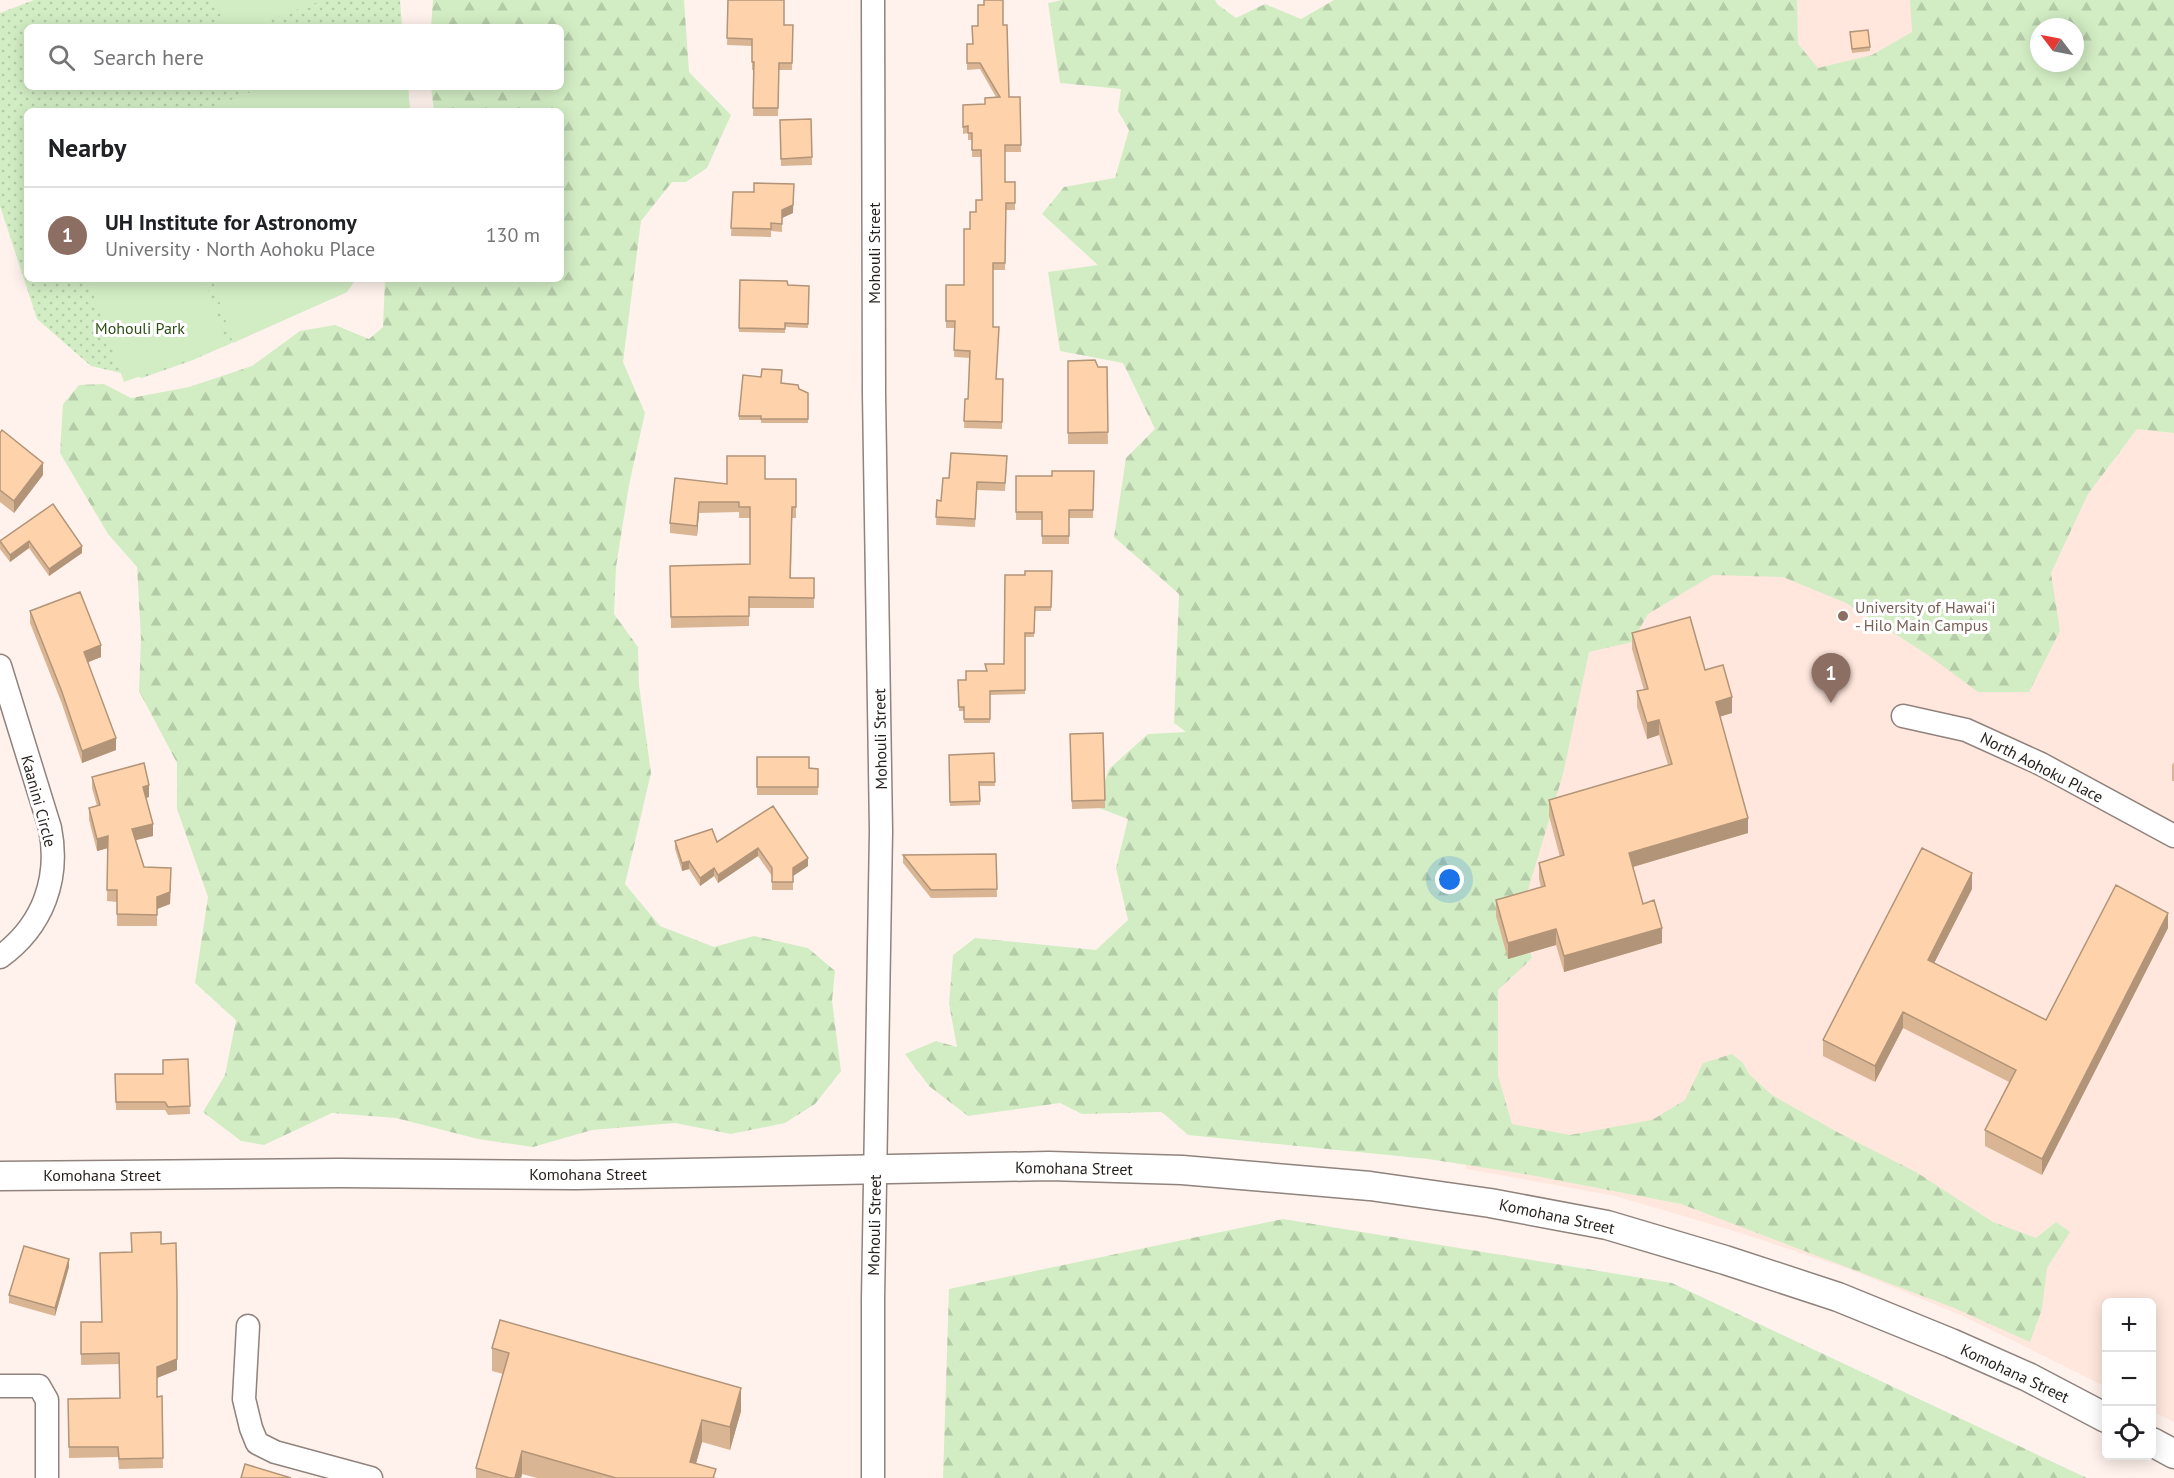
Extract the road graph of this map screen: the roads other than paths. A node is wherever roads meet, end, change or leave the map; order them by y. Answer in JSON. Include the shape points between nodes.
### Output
{"nodes":[{"id":1,"x":873,"y":0,"type":"edge"},
{"id":2,"x":0,"y":666,"type":"edge"},
{"id":3,"x":1903,"y":716,"type":"dead end"},
{"id":4,"x":2174,"y":836,"type":"edge"},
{"id":5,"x":0,"y":957,"type":"edge"},
{"id":6,"x":875,"y":1169,"type":"junction"},
{"id":7,"x":0,"y":1176,"type":"edge"},
{"id":8,"x":248,"y":1326,"type":"dead end"},
{"id":9,"x":0,"y":1386,"type":"edge"},
{"id":10,"x":2102,"y":1416,"type":"edge"},
{"id":11,"x":2156,"y":1445,"type":"edge"},
{"id":12,"x":2174,"y":1454,"type":"edge"},
{"id":13,"x":47,"y":1478,"type":"edge"},
{"id":14,"x":371,"y":1478,"type":"edge"},
{"id":15,"x":873,"y":1478,"type":"edge"}],
"edges":[{"from":1,"to":6,"type":"street","name":"Mohouli Street","via":[[881,831]]},
{"from":2,"to":5,"type":"street","name":"Kaanini Circle","via":[[50,828],[54,855],[43,908],[28,931]]},
{"from":3,"to":4,"type":"street","name":"North Aohoku Place","via":[[1966,730],[2042,764]]},
{"from":6,"to":7,"type":"main road","name":"Komohana Street","via":[[576,1175]]},
{"from":6,"to":10,"type":"main road","name":"Komohana Street","via":[[1049,1166],[1194,1170],[1370,1186],[1607,1225],[1839,1297],[2028,1377]]},
{"from":6,"to":15,"type":"street","name":"Mohouli Street"},
{"from":8,"to":14,"type":"street","via":[[244,1399],[258,1443],[275,1452]]},
{"from":9,"to":13,"type":"street","via":[[39,1386],[47,1400]]},
{"from":11,"to":12,"type":"main road"}]}
